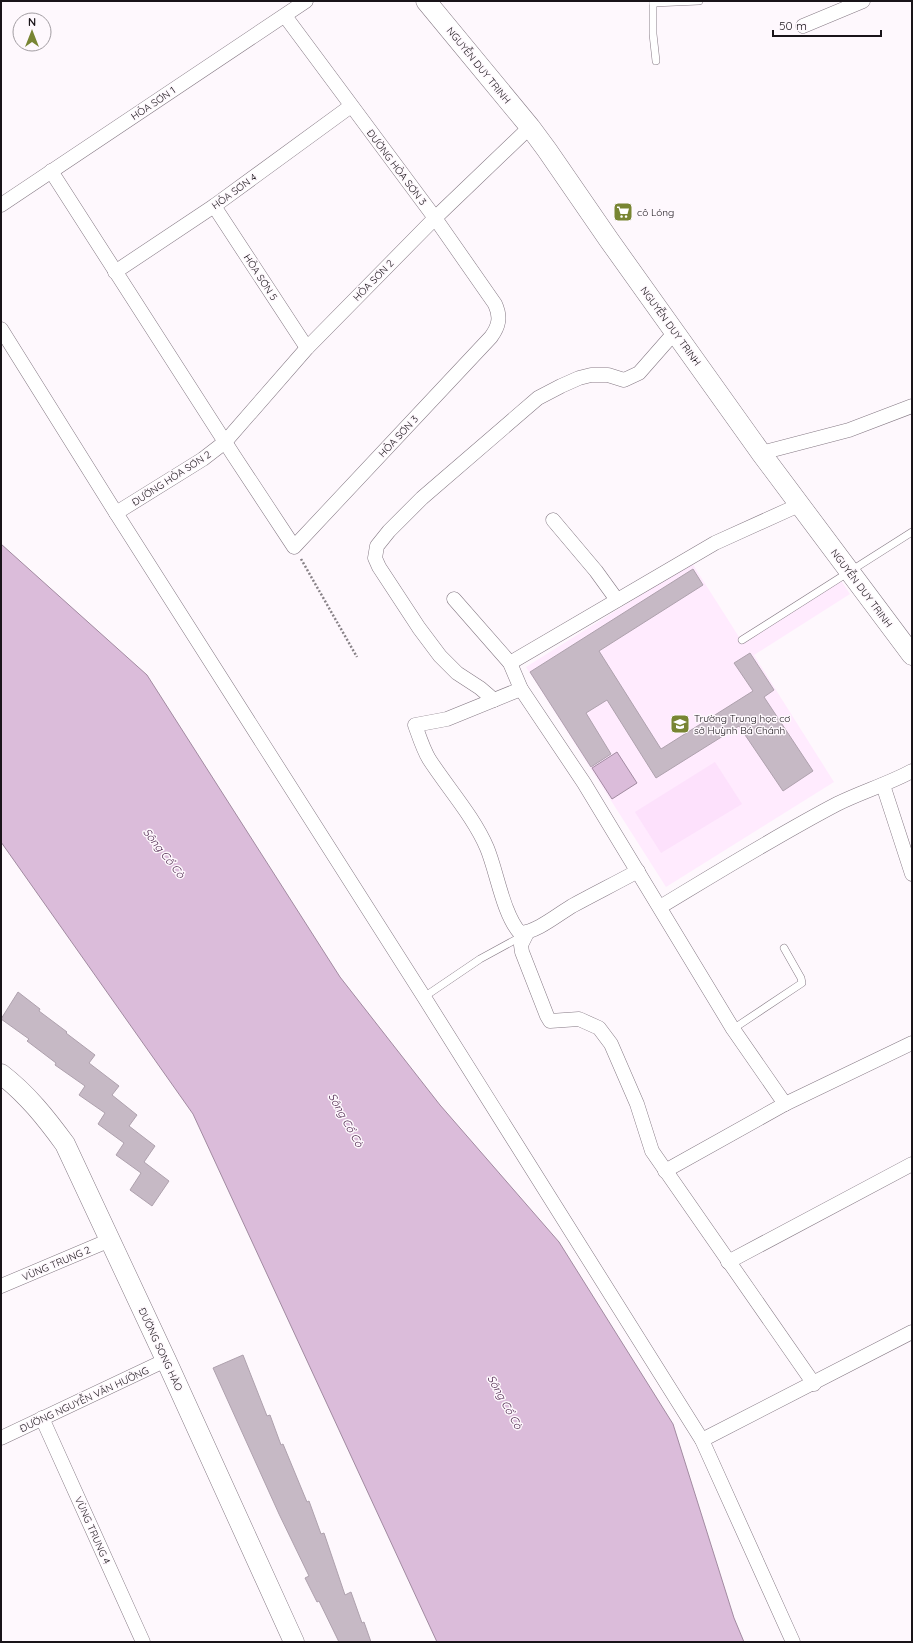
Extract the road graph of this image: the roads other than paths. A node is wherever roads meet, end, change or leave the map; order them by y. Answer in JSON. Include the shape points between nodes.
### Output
{"nodes":[{"id":1,"x":306,"y":1,"type":"edge"},
{"id":2,"x":426,"y":1,"type":"edge"},
{"id":3,"x":699,"y":1,"type":"edge"},
{"id":4,"x":863,"y":1,"type":"edge"},
{"id":5,"x":653,"y":2,"type":"edge"},
{"id":6,"x":285,"y":16,"type":"junction"},
{"id":7,"x":803,"y":26,"type":"dead end"},
{"id":8,"x":656,"y":61,"type":"dead end"},
{"id":9,"x":351,"y":106,"type":"junction"},
{"id":10,"x":530,"y":127,"type":"junction"},
{"id":11,"x":51,"y":171,"type":"junction"},
{"id":12,"x":1,"y":205,"type":"edge"},
{"id":13,"x":214,"y":206,"type":"junction"},
{"id":14,"x":435,"y":218,"type":"junction"},
{"id":15,"x":115,"y":272,"type":"junction"},
{"id":16,"x":499,"y":324,"type":"joint"},
{"id":17,"x":1,"y":329,"type":"edge"},
{"id":18,"x":675,"y":332,"type":"junction"},
{"id":19,"x":308,"y":348,"type":"junction"},
{"id":20,"x":912,"y":406,"type":"edge"},
{"id":21,"x":225,"y":442,"type":"junction"},
{"id":22,"x":762,"y":453,"type":"junction"},
{"id":23,"x":799,"y":505,"type":"junction"},
{"id":24,"x":116,"y":513,"type":"junction"},
{"id":25,"x":553,"y":520,"type":"dead end"},
{"id":26,"x":912,"y":532,"type":"edge"},
{"id":27,"x":851,"y":572,"type":"junction"},
{"id":28,"x":454,"y":600,"type":"dead end"},
{"id":29,"x":617,"y":600,"type":"junction"},
{"id":30,"x":742,"y":640,"type":"dead end"},
{"id":31,"x":912,"y":655,"type":"edge"},
{"id":32,"x":510,"y":663,"type":"junction"},
{"id":33,"x":521,"y":689,"type":"junction"},
{"id":34,"x":494,"y":700,"type":"junction"},
{"id":35,"x":912,"y":771,"type":"edge"},
{"id":36,"x":883,"y":785,"type":"junction"},
{"id":37,"x":638,"y":871,"type":"junction"},
{"id":38,"x":912,"y":874,"type":"edge"},
{"id":39,"x":660,"y":907,"type":"junction"},
{"id":40,"x":527,"y":933,"type":"junction"},
{"id":41,"x":784,"y":948,"type":"dead end"},
{"id":42,"x":424,"y":997,"type":"junction"},
{"id":43,"x":733,"y":1029,"type":"junction"},
{"id":44,"x":912,"y":1043,"type":"edge"},
{"id":45,"x":1,"y":1074,"type":"edge"},
{"id":46,"x":785,"y":1104,"type":"junction"},
{"id":47,"x":912,"y":1164,"type":"edge"},
{"id":48,"x":665,"y":1171,"type":"junction"},
{"id":49,"x":110,"y":1240,"type":"junction"},
{"id":50,"x":728,"y":1262,"type":"junction"},
{"id":51,"x":1,"y":1286,"type":"edge"},
{"id":52,"x":912,"y":1332,"type":"edge"},
{"id":53,"x":166,"y":1360,"type":"junction"},
{"id":54,"x":814,"y":1384,"type":"junction"},
{"id":55,"x":42,"y":1418,"type":"junction"},
{"id":56,"x":1,"y":1438,"type":"edge"},
{"id":57,"x":702,"y":1440,"type":"junction"},
{"id":58,"x":143,"y":1642,"type":"edge"},
{"id":59,"x":294,"y":1642,"type":"edge"},
{"id":60,"x":793,"y":1642,"type":"edge"}],
"edges":[{"from":1,"to":6,"type":"street","name":"HỎA SƠN 1"},
{"from":2,"to":10,"type":"street","name":"NGUYỄN DUY TRINH"},
{"from":3,"to":5,"type":"lane"},
{"from":4,"to":7,"type":"street"},
{"from":5,"to":8,"type":"lane"},
{"from":6,"to":9,"type":"street","name":"ĐƯỜNG HỎA SƠN 3"},
{"from":6,"to":11,"type":"street","name":"HỎA SƠN 1"},
{"from":9,"to":13,"type":"street","name":"HỎA SƠN 4"},
{"from":9,"to":14,"type":"street","name":"ĐƯỜNG HỎA SƠN 3"},
{"from":10,"to":14,"type":"street","name":"HỎA SƠN 2"},
{"from":10,"to":18,"type":"street","name":"NGUYỄN DUY TRINH"},
{"from":11,"to":12,"type":"street","name":"HỎA SƠN 1"},
{"from":11,"to":15,"type":"street"},
{"from":13,"to":15,"type":"street","name":"HỎA SƠN 4"},
{"from":13,"to":19,"type":"street","name":"HỎA SƠN 5"},
{"from":14,"to":16,"type":"street","name":"ĐƯỜNG HỎA SƠN 3","via":[[494,304]]},
{"from":14,"to":19,"type":"street","name":"HỎA SƠN 2"},
{"from":15,"to":21,"type":"street"},
{"from":16,"to":21,"type":"street","name":"HỎA SƠN 3","via":[[491,337],[294,547]]},
{"from":17,"to":24,"type":"street"},
{"from":18,"to":22,"type":"street","name":"NGUYỄN DUY TRINH"},
{"from":18,"to":34,"type":"street","via":[[638,373],[624,380],[608,374],[579,378],[538,398],[422,498],[377,546],[375,558],[379,567],[440,656],[457,673]]},
{"from":19,"to":21,"type":"street","name":"HỎA SƠN 2"},
{"from":20,"to":22,"type":"street","via":[[849,430]]},
{"from":21,"to":24,"type":"street","name":"ĐƯỜNG HỎA SƠN 2"},
{"from":22,"to":23,"type":"street","name":"NGUYỄN DUY TRINH"},
{"from":23,"to":27,"type":"street","name":"NGUYỄN DUY TRINH"},
{"from":23,"to":29,"type":"street","via":[[715,544]]},
{"from":24,"to":42,"type":"street"},
{"from":25,"to":29,"type":"street"},
{"from":26,"to":27,"type":"lane"},
{"from":27,"to":30,"type":"lane"},
{"from":27,"to":31,"type":"street","name":"NGUYỄN DUY TRINH"},
{"from":28,"to":32,"type":"street"},
{"from":29,"to":32,"type":"street"},
{"from":32,"to":33,"type":"street"},
{"from":33,"to":34,"type":"street"},
{"from":33,"to":37,"type":"street","via":[[584,783]]},
{"from":34,"to":40,"type":"street","via":[[447,719],[415,725],[428,757],[487,847],[515,928],[520,933]]},
{"from":35,"to":36,"type":"street"},
{"from":36,"to":38,"type":"street"},
{"from":36,"to":39,"type":"street","via":[[838,803]]},
{"from":37,"to":39,"type":"street"},
{"from":37,"to":40,"type":"street"},
{"from":39,"to":43,"type":"street"},
{"from":40,"to":42,"type":"lane","via":[[480,959]]},
{"from":40,"to":48,"type":"street","via":[[521,945],[522,952],[547,1016],[550,1021],[579,1019],[599,1028],[611,1044],[637,1104],[652,1151]]},
{"from":41,"to":43,"type":"lane","via":[[802,983]]},
{"from":42,"to":57,"type":"street"},
{"from":43,"to":46,"type":"street"},
{"from":44,"to":46,"type":"street"},
{"from":45,"to":49,"type":"street","name":"ĐƯỜNG SONG HÀO","via":[[46,1118],[65,1144]]},
{"from":46,"to":48,"type":"street"},
{"from":47,"to":50,"type":"street"},
{"from":48,"to":50,"type":"street"},
{"from":49,"to":51,"type":"street","name":"VÙNG TRUNG 2"},
{"from":49,"to":53,"type":"street","name":"ĐƯỜNG SONG HÀO"},
{"from":50,"to":54,"type":"street"},
{"from":52,"to":54,"type":"street"},
{"from":53,"to":55,"type":"street","name":"ĐƯỜNG NGUYỄN VĂN HƯỞNG"},
{"from":53,"to":59,"type":"street","name":"ĐƯỜNG SONG HÀO"},
{"from":54,"to":57,"type":"street"},
{"from":55,"to":56,"type":"street","name":"ĐƯỜNG NGUYỄN VĂN HƯỞNG"},
{"from":55,"to":58,"type":"street","name":"VÙNG TRUNG 4"},
{"from":57,"to":60,"type":"street"}]}
